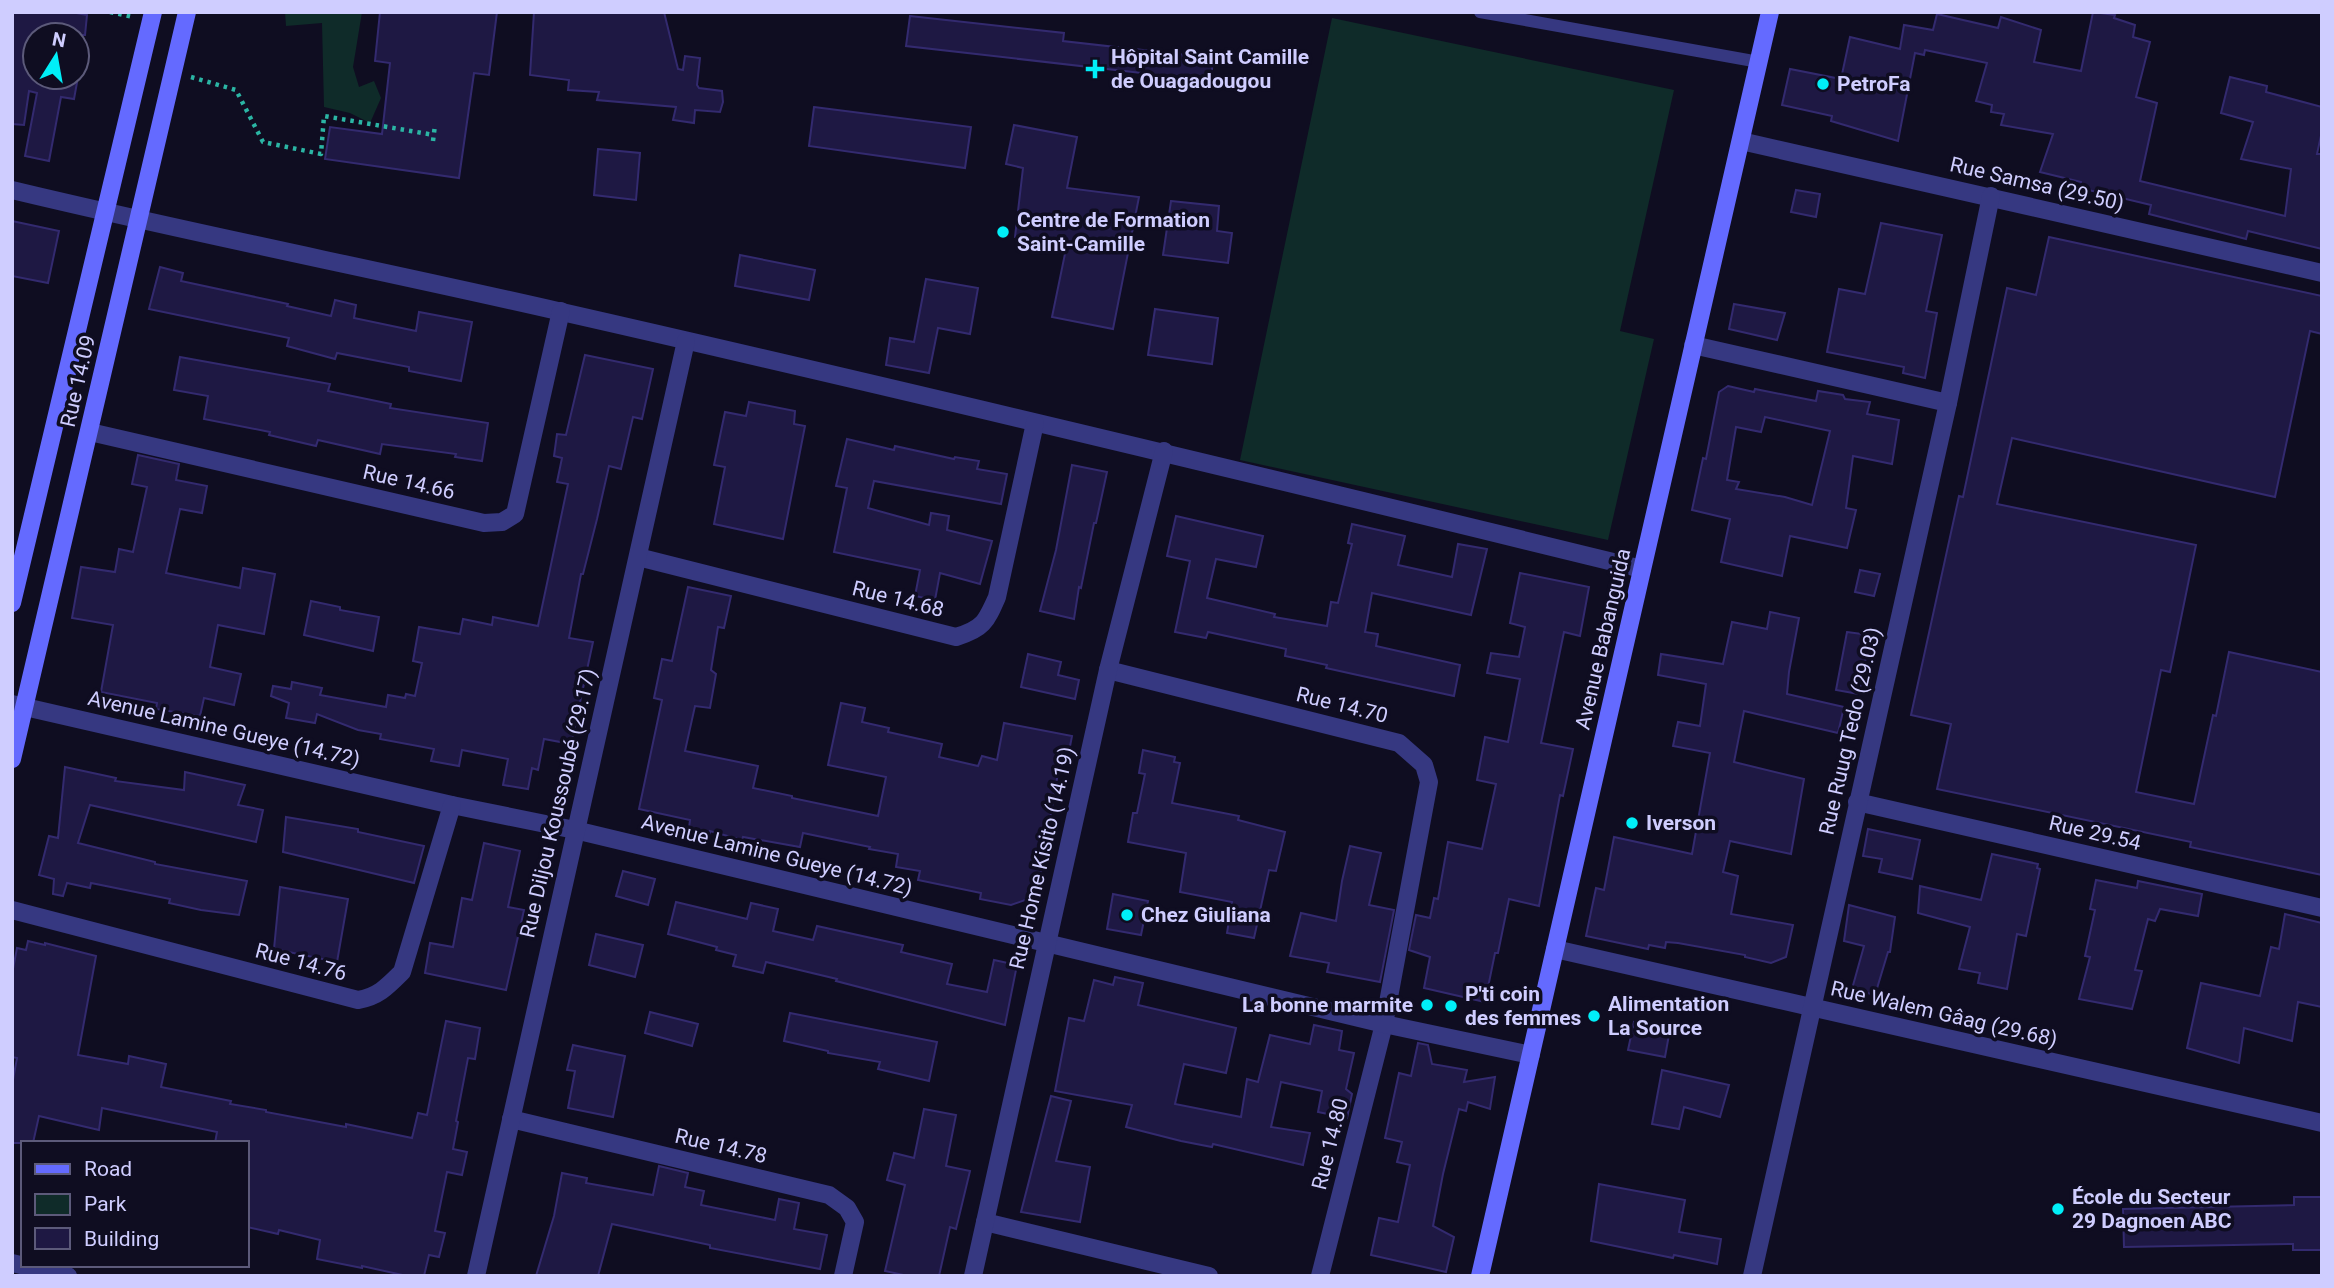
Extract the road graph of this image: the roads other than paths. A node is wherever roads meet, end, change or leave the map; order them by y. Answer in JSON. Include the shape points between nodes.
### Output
{"nodes":[{"id":1,"x":153,"y":12,"type":"edge"},
{"id":2,"x":187,"y":12,"type":"edge"},
{"id":3,"x":1480,"y":12,"type":"edge"},
{"id":4,"x":1770,"y":12,"type":"edge"},
{"id":5,"x":1759,"y":62,"type":"junction"},
{"id":6,"x":1741,"y":141,"type":"junction"},
{"id":7,"x":12,"y":190,"type":"edge"},
{"id":8,"x":1991,"y":196,"type":"junction"},
{"id":9,"x":106,"y":212,"type":"junction"},
{"id":10,"x":138,"y":220,"type":"junction"},
{"id":11,"x":2322,"y":273,"type":"edge"},
{"id":12,"x":561,"y":312,"type":"junction"},
{"id":13,"x":686,"y":341,"type":"junction"},
{"id":14,"x":1693,"y":345,"type":"junction"},
{"id":15,"x":1948,"y":402,"type":"junction"},
{"id":16,"x":1035,"y":423,"type":"junction"},
{"id":17,"x":90,"y":432,"type":"junction"},
{"id":18,"x":1164,"y":452,"type":"junction"},
{"id":19,"x":638,"y":557,"type":"junction"},
{"id":20,"x":1642,"y":569,"type":"junction"},
{"id":21,"x":12,"y":603,"type":"edge"},
{"id":22,"x":1108,"y":670,"type":"junction"},
{"id":23,"x":19,"y":705,"type":"edge"},
{"id":24,"x":12,"y":759,"type":"edge"},
{"id":25,"x":1857,"y":802,"type":"junction"},
{"id":26,"x":452,"y":805,"type":"junction"},
{"id":27,"x":575,"y":830,"type":"junction"},
{"id":28,"x":2322,"y":908,"type":"edge"},
{"id":29,"x":12,"y":910,"type":"edge"},
{"id":30,"x":1046,"y":944,"type":"junction"},
{"id":31,"x":1555,"y":948,"type":"junction"},
{"id":32,"x":1814,"y":1008,"type":"junction"},
{"id":33,"x":1384,"y":1024,"type":"junction"},
{"id":34,"x":1531,"y":1055,"type":"junction"},
{"id":35,"x":511,"y":1119,"type":"junction"},
{"id":36,"x":2322,"y":1123,"type":"edge"},
{"id":37,"x":985,"y":1222,"type":"junction"},
{"id":38,"x":29,"y":1267,"type":"edge"},
{"id":39,"x":68,"y":1276,"type":"edge"},
{"id":40,"x":476,"y":1276,"type":"edge"},
{"id":41,"x":843,"y":1276,"type":"edge"},
{"id":42,"x":973,"y":1276,"type":"edge"},
{"id":43,"x":1209,"y":1276,"type":"edge"},
{"id":44,"x":1320,"y":1276,"type":"edge"},
{"id":45,"x":1480,"y":1276,"type":"edge"},
{"id":46,"x":1752,"y":1276,"type":"edge"}],
"edges":[{"from":1,"to":9,"type":"street","name":"Rue 14.09"},
{"from":2,"to":10,"type":"street","name":"Rue 14.09"},
{"from":3,"to":5,"type":"lane"},
{"from":4,"to":5,"type":"street","name":"Avenue Babanguida"},
{"from":5,"to":6,"type":"street","name":"Avenue Babanguida"},
{"from":6,"to":8,"type":"street","name":"Rue Samsa (29.50)"},
{"from":6,"to":14,"type":"street","name":"Avenue Babanguida"},
{"from":7,"to":9,"type":"street"},
{"from":8,"to":11,"type":"street","name":"Rue Samsa (29.50)"},
{"from":8,"to":15,"type":"street","name":"Rue Ruug Tedo (29.03)"},
{"from":9,"to":10,"type":"street"},
{"from":9,"to":21,"type":"street","name":"Rue 14.09"},
{"from":10,"to":12,"type":"street"},
{"from":10,"to":17,"type":"street","name":"Rue 14.09"},
{"from":12,"to":13,"type":"street"},
{"from":12,"to":17,"type":"street","name":"Rue 14.66","via":[[515,514],[502,522],[484,523]]},
{"from":13,"to":16,"type":"street"},
{"from":13,"to":19,"type":"street","name":"Rue Diljou Koussoubé (29.17)"},
{"from":14,"to":15,"type":"street"},
{"from":14,"to":20,"type":"street","name":"Avenue Babanguida"},
{"from":15,"to":25,"type":"street","name":"Rue Ruug Tedo (29.03)"},
{"from":16,"to":18,"type":"street"},
{"from":16,"to":19,"type":"street","name":"Rue 14.68","via":[[997,597],[976,631],[956,637]]},
{"from":17,"to":23,"type":"street","name":"Rue 14.09"},
{"from":18,"to":20,"type":"street"},
{"from":18,"to":22,"type":"street","name":"Rue Home Kisito (14.19)"},
{"from":19,"to":27,"type":"street","name":"Rue Diljou Koussoubé (29.17)"},
{"from":20,"to":31,"type":"street","name":"Avenue Babanguida"},
{"from":22,"to":30,"type":"street","name":"Rue Home Kisito (14.19)"},
{"from":22,"to":33,"type":"street","name":"Rue 14.70","via":[[1399,743],[1424,765],[1429,782]]},
{"from":23,"to":24,"type":"street","name":"Rue 14.09"},
{"from":23,"to":26,"type":"street","name":"Avenue Lamine Gueye (14.72)"},
{"from":25,"to":28,"type":"street","name":"Rue 29.54"},
{"from":25,"to":32,"type":"street","name":"Rue Ruug Tedo (29.03)"},
{"from":26,"to":27,"type":"street","name":"Avenue Lamine Gueye (14.72)"},
{"from":26,"to":29,"type":"street","name":"Rue 14.76","via":[[402,972],[372,998],[358,1000]]},
{"from":27,"to":30,"type":"street","name":"Avenue Lamine Gueye (14.72)"},
{"from":27,"to":35,"type":"street","name":"Rue Diljou Koussoubé (29.17)"},
{"from":30,"to":33,"type":"street","name":"Avenue Lamine Gueye (14.72)"},
{"from":30,"to":37,"type":"street","name":"Rue Home Kisito (14.19)"},
{"from":31,"to":32,"type":"street","name":"Rue Walem Gâag (29.68)"},
{"from":31,"to":34,"type":"street","name":"Avenue Babanguida"},
{"from":32,"to":36,"type":"street","name":"Rue Walem Gâag (29.68)"},
{"from":32,"to":46,"type":"street","name":"Rue Ruug Tedo (29.03)"},
{"from":33,"to":34,"type":"street","name":"Avenue Lamine Gueye (14.72)"},
{"from":33,"to":44,"type":"street","name":"Rue 14.80"},
{"from":34,"to":45,"type":"street","name":"Avenue Babanguida"},
{"from":35,"to":40,"type":"street","name":"Rue Diljou Koussoubé (29.17)"},
{"from":35,"to":41,"type":"street","name":"Rue 14.78","via":[[829,1195],[847,1208],[855,1222]]},
{"from":37,"to":42,"type":"street","name":"Rue Home Kisito (14.19)"},
{"from":37,"to":43,"type":"street"},
{"from":38,"to":39,"type":"street"}]}
